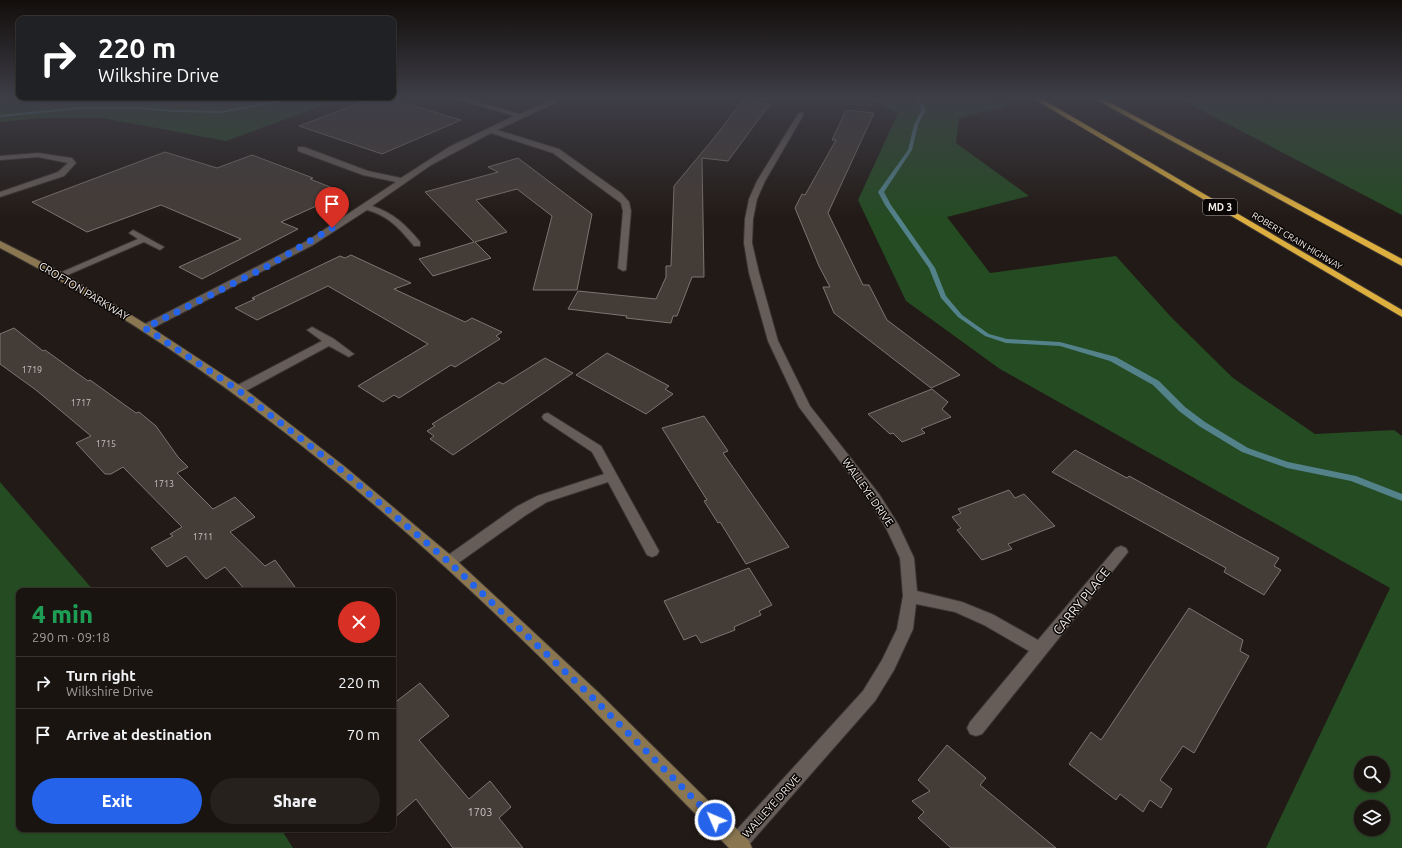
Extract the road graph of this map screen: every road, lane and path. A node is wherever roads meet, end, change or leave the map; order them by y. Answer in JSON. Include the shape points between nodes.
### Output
{"nodes":[{"id":1,"x":472,"y":139,"type":"edge"},
{"id":2,"x":516,"y":139,"type":"edge"},
{"id":3,"x":786,"y":139,"type":"edge"},
{"id":4,"x":1104,"y":139,"type":"edge"},
{"id":5,"x":1170,"y":139,"type":"edge"},
{"id":6,"x":300,"y":149,"type":"dead end"},
{"id":7,"x":0,"y":158,"type":"edge"},
{"id":8,"x":402,"y":180,"type":"junction"},
{"id":9,"x":0,"y":195,"type":"edge"},
{"id":10,"x":366,"y":207,"type":"junction"},
{"id":11,"x":133,"y":233,"type":"dead end"},
{"id":12,"x":145,"y":239,"type":"junction"},
{"id":13,"x":0,"y":244,"type":"edge"},
{"id":14,"x":418,"y":244,"type":"dead end"},
{"id":15,"x":160,"y":247,"type":"dead end"},
{"id":16,"x":1402,"y":263,"type":"edge"},
{"id":17,"x":623,"y":268,"type":"dead end"},
{"id":18,"x":60,"y":275,"type":"junction"},
{"id":19,"x":1402,"y":314,"type":"edge"},
{"id":20,"x":145,"y":328,"type":"junction"},
{"id":21,"x":312,"y":330,"type":"dead end"},
{"id":22,"x":330,"y":341,"type":"junction"},
{"id":23,"x":349,"y":354,"type":"dead end"},
{"id":24,"x":238,"y":390,"type":"junction"},
{"id":25,"x":548,"y":417,"type":"dead end"},
{"id":26,"x":612,"y":476,"type":"junction"},
{"id":27,"x":652,"y":551,"type":"dead end"},
{"id":28,"x":1121,"y":552,"type":"dead end"},
{"id":29,"x":449,"y":562,"type":"junction"},
{"id":30,"x":910,"y":596,"type":"junction"},
{"id":31,"x":1041,"y":650,"type":"junction"},
{"id":32,"x":976,"y":728,"type":"dead end"},
{"id":33,"x":740,"y":845,"type":"edge"}],
"edges":[{"from":1,"to":8,"type":"street"},
{"from":2,"to":17,"type":"street","via":[[556,151],[618,194],[625,202],[627,211]]},
{"from":3,"to":30,"type":"street","name":"WALLEYE DRIVE","via":[[753,199],[748,243],[754,273],[773,341],[805,407],[874,497],[893,528],[907,558]]},
{"from":4,"to":19,"type":"highway","name":"ROBERT CRAIN HIGHWAY","number":"MD 3"},
{"from":5,"to":16,"type":"highway"},
{"from":6,"to":8,"type":"street","via":[[366,173]]},
{"from":7,"to":9,"type":"street","via":[[38,155],[69,160],[72,163],[62,174]]},
{"from":8,"to":10,"type":"street"},
{"from":10,"to":14,"type":"street","via":[[392,216]]},
{"from":10,"to":20,"type":"street","via":[[310,243]]},
{"from":11,"to":12,"type":"street"},
{"from":12,"to":15,"type":"street"},
{"from":12,"to":18,"type":"street"},
{"from":13,"to":18,"type":"street","name":"CROFTON PARKWAY"},
{"from":18,"to":20,"type":"street","name":"CROFTON PARKWAY"},
{"from":20,"to":24,"type":"street","name":"CROFTON PARKWAY"},
{"from":21,"to":22,"type":"street"},
{"from":22,"to":23,"type":"street"},
{"from":22,"to":24,"type":"street"},
{"from":24,"to":29,"type":"street","name":"CROFTON PARKWAY","via":[[340,469]]},
{"from":25,"to":26,"type":"street","via":[[597,449]]},
{"from":26,"to":27,"type":"street"},
{"from":26,"to":29,"type":"street","via":[[542,499]]},
{"from":28,"to":31,"type":"street","name":"CARRY PLACE"},
{"from":29,"to":33,"type":"street","name":"CROFTON PARKWAY","via":[[592,697]]},
{"from":30,"to":31,"type":"street","via":[[957,606],[990,620]]},
{"from":30,"to":33,"type":"street","name":"WALLEYE DRIVE","via":[[905,629],[888,665],[869,696]]},
{"from":31,"to":32,"type":"street","name":"CARRY PLACE"}]}
